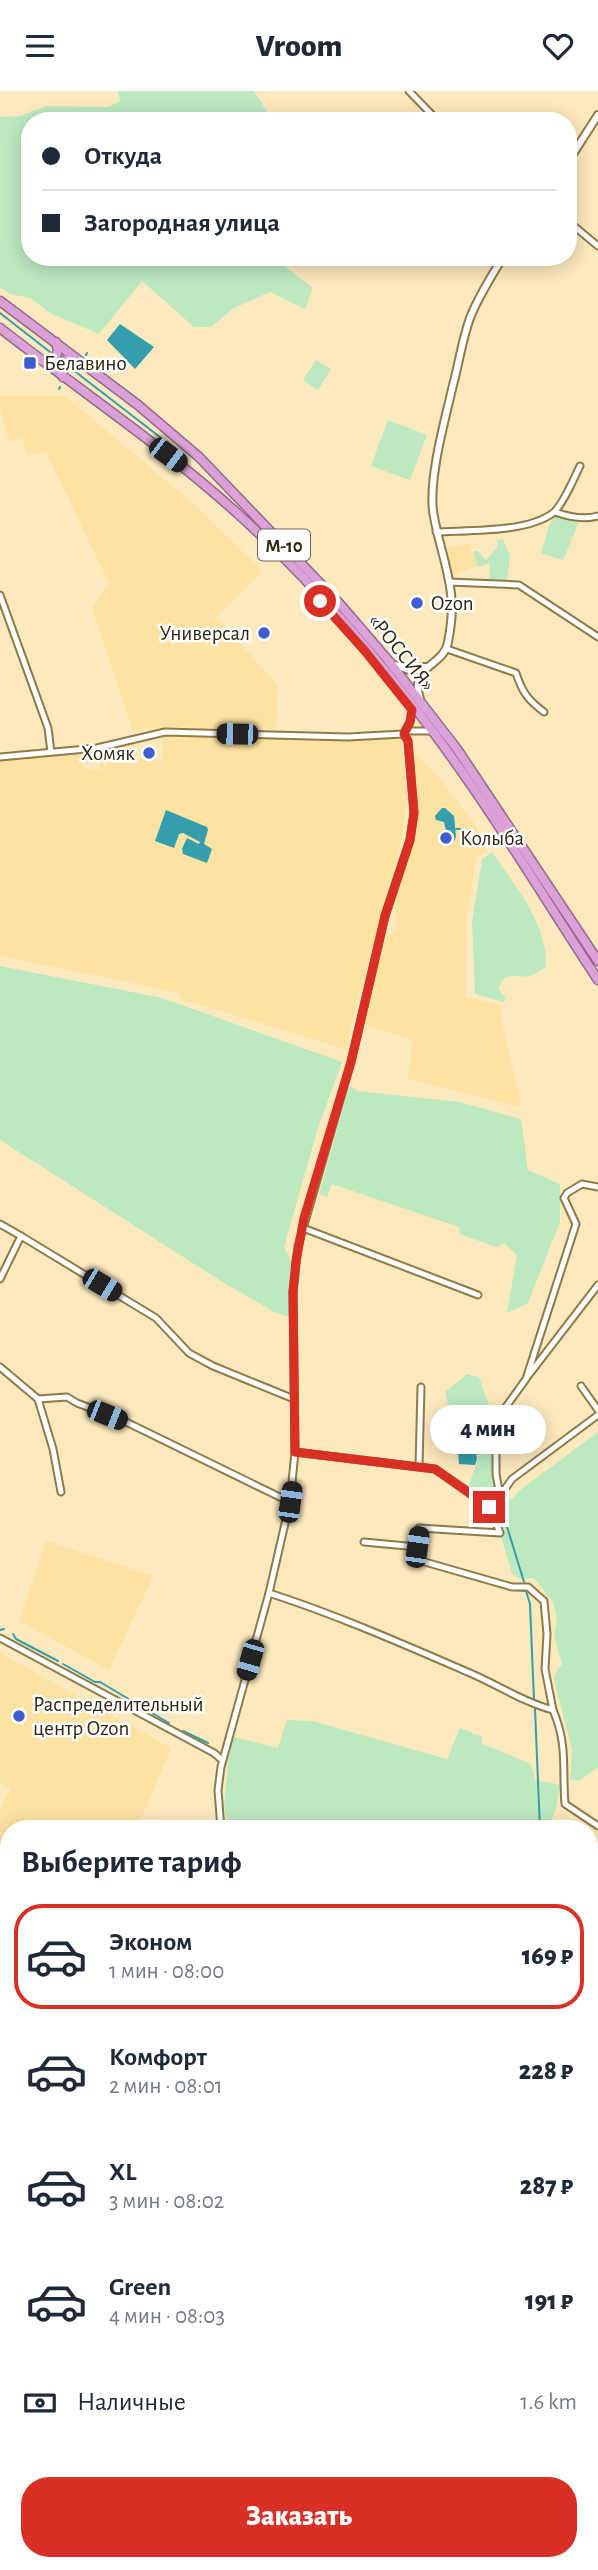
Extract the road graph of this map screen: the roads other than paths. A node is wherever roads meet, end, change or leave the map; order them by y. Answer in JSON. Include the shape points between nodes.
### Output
{"nodes":[{"id":1,"x":409,"y":91,"type":"edge"},
{"id":2,"x":429,"y":112,"type":"edge"},
{"id":3,"x":598,"y":115,"type":"edge"},
{"id":4,"x":595,"y":124,"type":"edge"},
{"id":5,"x":577,"y":149,"type":"edge"},
{"id":6,"x":577,"y":229,"type":"edge"},
{"id":7,"x":598,"y":246,"type":"edge"},
{"id":8,"x":498,"y":266,"type":"edge"},
{"id":9,"x":0,"y":301,"type":"edge"},
{"id":10,"x":0,"y":328,"type":"edge"},
{"id":11,"x":54,"y":340,"type":"junction"},
{"id":12,"x":41,"y":360,"type":"junction"},
{"id":13,"x":80,"y":360,"type":"junction"},
{"id":14,"x":64,"y":377,"type":"junction"},
{"id":15,"x":580,"y":466,"type":"dead end"},
{"id":16,"x":555,"y":512,"type":"junction"},
{"id":17,"x":598,"y":516,"type":"edge"},
{"id":18,"x":436,"y":532,"type":"junction"},
{"id":19,"x":302,"y":577,"type":"junction"},
{"id":20,"x":449,"y":582,"type":"junction"},
{"id":21,"x":0,"y":595,"type":"edge"},
{"id":22,"x":598,"y":637,"type":"edge"},
{"id":23,"x":447,"y":649,"type":"junction"},
{"id":24,"x":388,"y":660,"type":"junction"},
{"id":25,"x":427,"y":667,"type":"junction"},
{"id":26,"x":422,"y":704,"type":"junction"},
{"id":27,"x":412,"y":710,"type":"junction"},
{"id":28,"x":544,"y":712,"type":"dead end"},
{"id":29,"x":428,"y":731,"type":"junction"},
{"id":30,"x":405,"y":732,"type":"junction"},
{"id":31,"x":51,"y":752,"type":"junction"},
{"id":32,"x":0,"y":757,"type":"edge"},
{"id":33,"x":460,"y":769,"type":"junction"},
{"id":34,"x":598,"y":961,"type":"edge"},
{"id":35,"x":598,"y":980,"type":"edge"},
{"id":36,"x":598,"y":1187,"type":"edge"},
{"id":37,"x":0,"y":1224,"type":"edge"},
{"id":38,"x":303,"y":1228,"type":"junction"},
{"id":39,"x":21,"y":1236,"type":"junction"},
{"id":40,"x":0,"y":1279,"type":"edge"},
{"id":41,"x":598,"y":1286,"type":"edge"},
{"id":42,"x":478,"y":1295,"type":"dead end"},
{"id":43,"x":0,"y":1367,"type":"edge"},
{"id":44,"x":526,"y":1379,"type":"junction"},
{"id":45,"x":581,"y":1386,"type":"dead end"},
{"id":46,"x":421,"y":1387,"type":"dead end"},
{"id":47,"x":38,"y":1399,"type":"junction"},
{"id":48,"x":294,"y":1399,"type":"junction"},
{"id":49,"x":598,"y":1413,"type":"edge"},
{"id":50,"x":295,"y":1452,"type":"junction"},
{"id":51,"x":419,"y":1466,"type":"junction"},
{"id":52,"x":61,"y":1492,"type":"dead end"},
{"id":53,"x":500,"y":1496,"type":"junction"},
{"id":54,"x":290,"y":1502,"type":"junction"},
{"id":55,"x":489,"y":1507,"type":"junction"},
{"id":56,"x":364,"y":1542,"type":"dead end"},
{"id":57,"x":417,"y":1547,"type":"junction"},
{"id":58,"x":269,"y":1593,"type":"junction"},
{"id":59,"x":0,"y":1637,"type":"edge"},
{"id":60,"x":553,"y":1710,"type":"junction"},
{"id":61,"x":222,"y":1760,"type":"junction"},
{"id":62,"x":220,"y":1820,"type":"edge"},
{"id":63,"x":589,"y":1820,"type":"edge"}],
"edges":[{"from":1,"to":2,"type":"street"},
{"from":3,"to":4,"type":"street"},
{"from":4,"to":5,"type":"street"},
{"from":6,"to":7,"type":"street"},
{"from":8,"to":18,"type":"street","via":[[463,339],[433,485]]},
{"from":9,"to":11,"type":"highway","name":"«РОССИЯ»","number":"М-10"},
{"from":10,"to":12,"type":"highway","name":"«РОССИЯ»","number":"М-10"},
{"from":11,"to":12,"type":"highway","via":[[56,357],[49,362]]},
{"from":11,"to":13,"type":"highway","name":"«РОССИЯ»","number":"М-10"},
{"from":12,"to":14,"type":"highway","name":"«РОССИЯ»","number":"М-10"},
{"from":13,"to":14,"type":"highway","via":[[63,362]]},
{"from":13,"to":24,"type":"highway","name":"«РОССИЯ»","number":"М-10","via":[[199,457]]},
{"from":14,"to":19,"type":"highway","name":"«РОССИЯ»","number":"М-10","via":[[189,471]]},
{"from":15,"to":16,"type":"street"},
{"from":16,"to":17,"type":"street","via":[[588,519]]},
{"from":16,"to":18,"type":"street","via":[[525,524]]},
{"from":18,"to":20,"type":"street"},
{"from":19,"to":27,"type":"highway"},
{"from":19,"to":33,"type":"highway","name":"«РОССИЯ»","number":"М-10","via":[[366,647]]},
{"from":20,"to":22,"type":"street","via":[[519,585]]},
{"from":20,"to":23,"type":"street","via":[[452,604]]},
{"from":21,"to":31,"type":"street","via":[[48,728]]},
{"from":23,"to":25,"type":"street"},
{"from":23,"to":28,"type":"street","via":[[516,673],[527,699]]},
{"from":24,"to":25,"type":"street","via":[[407,670]]},
{"from":24,"to":26,"type":"highway","name":"«РОССИЯ»","number":"М-10"},
{"from":25,"to":26,"type":"street","via":[[418,684]]},
{"from":26,"to":34,"type":"highway","name":"«РОССИЯ»","number":"М-10"},
{"from":27,"to":29,"type":"highway"},
{"from":27,"to":30,"type":"street"},
{"from":29,"to":30,"type":"street"},
{"from":29,"to":33,"type":"highway"},
{"from":30,"to":31,"type":"street","via":[[348,737],[165,732],[97,748]]},
{"from":30,"to":38,"type":"street","via":[[414,813],[410,840],[385,916],[351,1062]]},
{"from":31,"to":32,"type":"street"},
{"from":33,"to":35,"type":"highway","name":"«РОССИЯ»","number":"М-10"},
{"from":36,"to":44,"type":"street","via":[[582,1184],[564,1198],[576,1224]]},
{"from":37,"to":39,"type":"street"},
{"from":38,"to":42,"type":"street"},
{"from":38,"to":48,"type":"street","via":[[293,1275]]},
{"from":39,"to":40,"type":"street"},
{"from":39,"to":48,"type":"street","via":[[156,1318],[189,1353]]},
{"from":41,"to":44,"type":"street"},
{"from":43,"to":47,"type":"street"},
{"from":44,"to":53,"type":"street","via":[[496,1425]]},
{"from":45,"to":49,"type":"street"},
{"from":46,"to":51,"type":"street"},
{"from":47,"to":52,"type":"street"},
{"from":47,"to":54,"type":"street","via":[[67,1397]]},
{"from":48,"to":50,"type":"street"},
{"from":49,"to":53,"type":"street","via":[[512,1479]]},
{"from":50,"to":51,"type":"street"},
{"from":50,"to":54,"type":"street"},
{"from":51,"to":55,"type":"street","via":[[446,1475]]},
{"from":53,"to":55,"type":"street"},
{"from":54,"to":58,"type":"street"},
{"from":55,"to":57,"type":"street","via":[[500,1533],[419,1528]]},
{"from":56,"to":57,"type":"street"},
{"from":57,"to":60,"type":"street","via":[[418,1560],[512,1587],[528,1587],[544,1601],[545,1669]]},
{"from":58,"to":60,"type":"street","via":[[341,1618]]},
{"from":58,"to":61,"type":"street"},
{"from":59,"to":61,"type":"street"},
{"from":60,"to":63,"type":"street","via":[[563,1733],[565,1804]]},
{"from":61,"to":62,"type":"street"}]}
